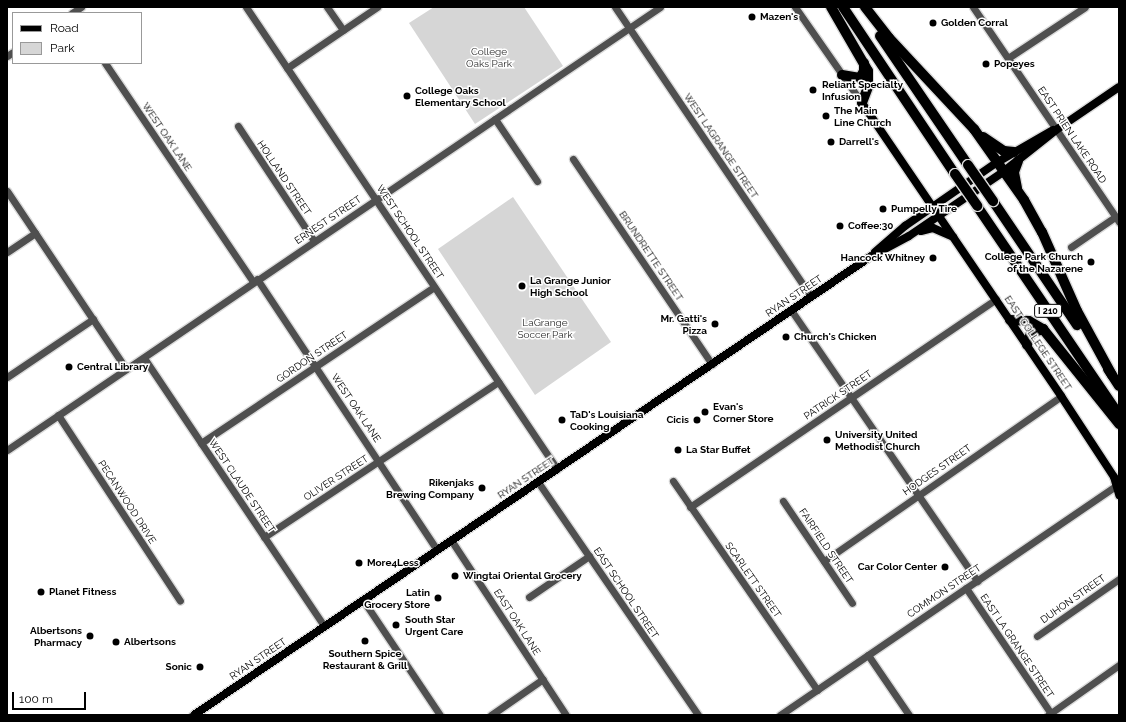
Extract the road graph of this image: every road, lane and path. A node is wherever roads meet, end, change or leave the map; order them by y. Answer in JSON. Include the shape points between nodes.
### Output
{"nodes":[{"id":1,"x":246,"y":7,"type":"edge"},
{"id":2,"x":327,"y":7,"type":"edge"},
{"id":3,"x":377,"y":7,"type":"edge"},
{"id":4,"x":615,"y":7,"type":"edge"},
{"id":5,"x":660,"y":7,"type":"edge"},
{"id":6,"x":795,"y":7,"type":"edge"},
{"id":7,"x":831,"y":7,"type":"edge"},
{"id":8,"x":843,"y":7,"type":"edge"},
{"id":9,"x":861,"y":7,"type":"edge"},
{"id":10,"x":865,"y":7,"type":"edge"},
{"id":11,"x":973,"y":7,"type":"edge"},
{"id":12,"x":1085,"y":7,"type":"edge"},
{"id":13,"x":1076,"y":10,"type":"edge"},
{"id":14,"x":629,"y":28,"type":"junction"},
{"id":15,"x":343,"y":30,"type":"junction"},
{"id":16,"x":1008,"y":58,"type":"junction"},
{"id":17,"x":864,"y":63,"type":"junction"},
{"id":18,"x":106,"y":64,"type":"edge"},
{"id":19,"x":287,"y":68,"type":"junction"},
{"id":20,"x":842,"y":75,"type":"junction"},
{"id":21,"x":1119,"y":87,"type":"edge"},
{"id":22,"x":862,"y":103,"type":"junction"},
{"id":23,"x":495,"y":119,"type":"junction"},
{"id":24,"x":970,"y":124,"type":"junction"},
{"id":25,"x":238,"y":126,"type":"dead end"},
{"id":26,"x":1056,"y":130,"type":"junction"},
{"id":27,"x":1016,"y":156,"type":"junction"},
{"id":28,"x":573,"y":159,"type":"dead end"},
{"id":29,"x":996,"y":163,"type":"junction"},
{"id":30,"x":1003,"y":172,"type":"junction"},
{"id":31,"x":537,"y":181,"type":"dead end"},
{"id":32,"x":7,"y":192,"type":"edge"},
{"id":33,"x":376,"y":200,"type":"junction"},
{"id":34,"x":1024,"y":200,"type":"junction"},
{"id":35,"x":933,"y":206,"type":"junction"},
{"id":36,"x":940,"y":215,"type":"junction"},
{"id":37,"x":1117,"y":220,"type":"edge"},
{"id":38,"x":35,"y":233,"type":"junction"},
{"id":39,"x":909,"y":236,"type":"junction"},
{"id":40,"x":956,"y":239,"type":"junction"},
{"id":41,"x":314,"y":241,"type":"junction"},
{"id":42,"x":1071,"y":247,"type":"dead end"},
{"id":43,"x":7,"y":252,"type":"edge"},
{"id":44,"x":870,"y":257,"type":"junction"},
{"id":45,"x":255,"y":281,"type":"junction"},
{"id":46,"x":434,"y":287,"type":"junction"},
{"id":47,"x":811,"y":296,"type":"junction"},
{"id":48,"x":996,"y":299,"type":"junction"},
{"id":49,"x":791,"y":310,"type":"junction"},
{"id":50,"x":93,"y":319,"type":"junction"},
{"id":51,"x":1010,"y":320,"type":"junction"},
{"id":52,"x":1043,"y":329,"type":"junction"},
{"id":53,"x":1026,"y":345,"type":"junction"},
{"id":54,"x":144,"y":358,"type":"junction"},
{"id":55,"x":712,"y":364,"type":"junction"},
{"id":56,"x":316,"y":366,"type":"junction"},
{"id":57,"x":126,"y":369,"type":"junction"},
{"id":58,"x":1112,"y":375,"type":"junction"},
{"id":59,"x":7,"y":377,"type":"edge"},
{"id":60,"x":498,"y":382,"type":"junction"},
{"id":61,"x":1119,"y":386,"type":"edge"},
{"id":62,"x":1061,"y":396,"type":"junction"},
{"id":63,"x":851,"y":398,"type":"junction"},
{"id":64,"x":58,"y":415,"type":"junction"},
{"id":65,"x":1119,"y":416,"type":"edge"},
{"id":66,"x":1119,"y":424,"type":"edge"},
{"id":67,"x":201,"y":443,"type":"junction"},
{"id":68,"x":7,"y":450,"type":"edge"},
{"id":69,"x":380,"y":461,"type":"junction"},
{"id":70,"x":557,"y":469,"type":"junction"},
{"id":71,"x":673,"y":481,"type":"dead end"},
{"id":72,"x":538,"y":482,"type":"junction"},
{"id":73,"x":1117,"y":486,"type":"edge"},
{"id":74,"x":917,"y":495,"type":"junction"},
{"id":75,"x":1119,"y":495,"type":"edge"},
{"id":76,"x":783,"y":501,"type":"dead end"},
{"id":77,"x":690,"y":507,"type":"junction"},
{"id":78,"x":264,"y":537,"type":"junction"},
{"id":79,"x":451,"y":540,"type":"junction"},
{"id":80,"x":438,"y":550,"type":"junction"},
{"id":81,"x":589,"y":556,"type":"junction"},
{"id":82,"x":824,"y":561,"type":"junction"},
{"id":83,"x":1119,"y":579,"type":"edge"},
{"id":84,"x":976,"y":581,"type":"junction"},
{"id":85,"x":966,"y":588,"type":"junction"},
{"id":86,"x":529,"y":597,"type":"dead end"},
{"id":87,"x":363,"y":600,"type":"junction"},
{"id":88,"x":180,"y":601,"type":"dead end"},
{"id":89,"x":852,"y":603,"type":"dead end"},
{"id":90,"x":324,"y":626,"type":"junction"},
{"id":91,"x":1038,"y":636,"type":"dead end"},
{"id":92,"x":868,"y":655,"type":"junction"},
{"id":93,"x":1119,"y":665,"type":"edge"},
{"id":94,"x":543,"y":679,"type":"junction"},
{"id":95,"x":817,"y":690,"type":"junction"},
{"id":96,"x":696,"y":713,"type":"edge"},
{"id":97,"x":199,"y":714,"type":"edge"},
{"id":98,"x":785,"y":714,"type":"edge"},
{"id":99,"x":1050,"y":714,"type":"edge"},
{"id":100,"x":440,"y":715,"type":"edge"},
{"id":101,"x":490,"y":715,"type":"edge"},
{"id":102,"x":566,"y":715,"type":"edge"},
{"id":103,"x":909,"y":715,"type":"edge"}],
"edges":[{"from":1,"to":19,"type":"street","name":"WEST SCHOOL STREET"},
{"from":2,"to":15,"type":"street"},
{"from":3,"to":15,"type":"street"},
{"from":4,"to":14,"type":"street","name":"WEST LAGRANGE STREET"},
{"from":5,"to":14,"type":"street","name":"ERNEST STREET"},
{"from":6,"to":20,"type":"street"},
{"from":7,"to":17,"type":"highway"},
{"from":8,"to":65,"type":"highway","number":"I 210","bridge":true},
{"from":9,"to":58,"type":"highway","number":"I 210","bridge":true},
{"from":10,"to":24,"type":"highway","via":[[889,38]]},
{"from":11,"to":16,"type":"street","name":"EAST PRIEN LAKE ROAD"},
{"from":12,"to":13,"type":"street"},
{"from":13,"to":16,"type":"street"},
{"from":14,"to":23,"type":"street","name":"ERNEST STREET"},
{"from":14,"to":47,"type":"street","name":"WEST LAGRANGE STREET"},
{"from":15,"to":19,"type":"street"},
{"from":16,"to":26,"type":"street","name":"EAST PRIEN LAKE ROAD"},
{"from":17,"to":20,"type":"highway","via":[[864,71],[860,78]]},
{"from":17,"to":22,"type":"highway","via":[[869,78]]},
{"from":18,"to":45,"type":"street","name":"WEST OAK LANE"},
{"from":19,"to":33,"type":"street","name":"WEST SCHOOL STREET"},
{"from":20,"to":22,"type":"street"},
{"from":21,"to":26,"type":"main road","name":"RYAN STREET"},
{"from":22,"to":35,"type":"main road","name":"EAST COLLEGE STREET"},
{"from":23,"to":31,"type":"street"},
{"from":23,"to":33,"type":"street","name":"ERNEST STREET"},
{"from":24,"to":27,"type":"highway","via":[[997,148]]},
{"from":24,"to":29,"type":"highway"},
{"from":25,"to":41,"type":"street","name":"HOLLAND STREET"},
{"from":26,"to":27,"type":"main road","name":"RYAN STREET"},
{"from":26,"to":37,"type":"street","name":"EAST PRIEN LAKE ROAD"},
{"from":27,"to":29,"type":"main road","name":"RYAN STREET"},
{"from":27,"to":30,"type":"main road","name":"RYAN STREET"},
{"from":27,"to":34,"type":"highway","via":[[1014,178]]},
{"from":28,"to":55,"type":"street","name":"BRUNDRETTE STREET"},
{"from":29,"to":30,"type":"highway"},
{"from":29,"to":35,"type":"main road","name":"RYAN STREET"},
{"from":30,"to":34,"type":"highway"},
{"from":30,"to":36,"type":"main road","name":"RYAN STREET"},
{"from":32,"to":38,"type":"street"},
{"from":33,"to":41,"type":"street","name":"ERNEST STREET"},
{"from":33,"to":46,"type":"street","name":"WEST SCHOOL STREET"},
{"from":34,"to":58,"type":"highway","via":[[1042,232],[1077,312]]},
{"from":35,"to":36,"type":"main road","name":"EAST COLLEGE STREET"},
{"from":35,"to":44,"type":"main road","name":"RYAN STREET","via":[[900,230]]},
{"from":36,"to":39,"type":"main road","name":"RYAN STREET"},
{"from":36,"to":40,"type":"main road","name":"EAST COLLEGE STREET"},
{"from":37,"to":42,"type":"street"},
{"from":38,"to":43,"type":"street"},
{"from":38,"to":50,"type":"street"},
{"from":39,"to":40,"type":"main road","via":[[933,228]]},
{"from":39,"to":44,"type":"main road","name":"RYAN STREET"},
{"from":40,"to":48,"type":"main road","name":"EAST COLLEGE STREET"},
{"from":41,"to":45,"type":"street","name":"ERNEST STREET"},
{"from":44,"to":47,"type":"main road","name":"RYAN STREET"},
{"from":45,"to":54,"type":"street","name":"ERNEST STREET"},
{"from":45,"to":56,"type":"street","name":"WEST OAK LANE"},
{"from":46,"to":56,"type":"street","name":"GORDON STREET"},
{"from":46,"to":60,"type":"street","name":"WEST SCHOOL STREET"},
{"from":47,"to":49,"type":"main road","name":"RYAN STREET"},
{"from":48,"to":51,"type":"main road","name":"EAST COLLEGE STREET"},
{"from":48,"to":63,"type":"street","name":"PATRICK STREET"},
{"from":49,"to":55,"type":"main road","name":"RYAN STREET"},
{"from":49,"to":63,"type":"street","name":"EAST LA GRANGE STREET"},
{"from":50,"to":57,"type":"street"},
{"from":50,"to":59,"type":"street"},
{"from":51,"to":52,"type":"highway","via":[[1029,321]]},
{"from":51,"to":53,"type":"main road","name":"EAST COLLEGE STREET"},
{"from":52,"to":53,"type":"highway","via":[[1031,333]]},
{"from":52,"to":66,"type":"highway"},
{"from":53,"to":62,"type":"main road","name":"EAST COLLEGE STREET"},
{"from":54,"to":57,"type":"street","name":"ERNEST STREET"},
{"from":54,"to":67,"type":"street","name":"WEST CLAUDE STREET"},
{"from":55,"to":70,"type":"main road","name":"RYAN STREET"},
{"from":56,"to":67,"type":"street","name":"GORDON STREET"},
{"from":56,"to":69,"type":"street","name":"WEST OAK LANE"},
{"from":57,"to":64,"type":"street","name":"ERNEST STREET"},
{"from":58,"to":61,"type":"highway","number":"I 210"},
{"from":60,"to":69,"type":"street","name":"OLIVER STREET"},
{"from":60,"to":70,"type":"street","name":"WEST SCHOOL STREET"},
{"from":62,"to":73,"type":"main road","name":"EAST COLLEGE STREET","via":[[1114,477]]},
{"from":62,"to":74,"type":"street","name":"HODGES STREET"},
{"from":63,"to":74,"type":"street","name":"EAST LA GRANGE STREET"},
{"from":63,"to":77,"type":"street","name":"PATRICK STREET"},
{"from":64,"to":68,"type":"street","name":"ERNEST STREET"},
{"from":64,"to":88,"type":"street","name":"PECANWOOD DRIVE"},
{"from":67,"to":78,"type":"street","name":"WEST CLAUDE STREET"},
{"from":69,"to":78,"type":"street","name":"OLIVER STREET"},
{"from":69,"to":80,"type":"street","name":"WEST OAK LANE"},
{"from":70,"to":72,"type":"main road","name":"RYAN STREET"},
{"from":71,"to":77,"type":"street","name":"SCARLETT STREET"},
{"from":72,"to":79,"type":"main road","name":"RYAN STREET"},
{"from":72,"to":81,"type":"street","name":"EAST SCHOOL STREET"},
{"from":73,"to":75,"type":"main road","name":"EAST COLLEGE STREET"},
{"from":73,"to":84,"type":"street","name":"COMMON STREET"},
{"from":74,"to":82,"type":"street","name":"HODGES STREET"},
{"from":74,"to":84,"type":"street","name":"EAST LA GRANGE STREET"},
{"from":76,"to":82,"type":"street","name":"FAIRFIELD STREET"},
{"from":77,"to":95,"type":"street","name":"SCARLETT STREET"},
{"from":78,"to":90,"type":"street","name":"WEST CLAUDE STREET"},
{"from":79,"to":80,"type":"main road","name":"RYAN STREET"},
{"from":79,"to":94,"type":"street","name":"EAST OAK LANE"},
{"from":80,"to":87,"type":"main road","name":"RYAN STREET"},
{"from":81,"to":86,"type":"street"},
{"from":81,"to":96,"type":"street","name":"EAST SCHOOL STREET"},
{"from":82,"to":89,"type":"street","name":"FAIRFIELD STREET"},
{"from":83,"to":91,"type":"street","name":"DUHON STREET"},
{"from":84,"to":85,"type":"street","name":"COMMON STREET"},
{"from":85,"to":92,"type":"street","name":"COMMON STREET"},
{"from":85,"to":99,"type":"street","name":"EAST LA GRANGE STREET"},
{"from":87,"to":90,"type":"main road","name":"RYAN STREET"},
{"from":87,"to":100,"type":"street"},
{"from":90,"to":97,"type":"main road","name":"RYAN STREET"},
{"from":92,"to":95,"type":"street","name":"COMMON STREET"},
{"from":92,"to":103,"type":"street"},
{"from":93,"to":99,"type":"street"},
{"from":94,"to":101,"type":"street"},
{"from":94,"to":102,"type":"street","name":"EAST OAK LANE"},
{"from":95,"to":98,"type":"street","name":"COMMON STREET"}]}
